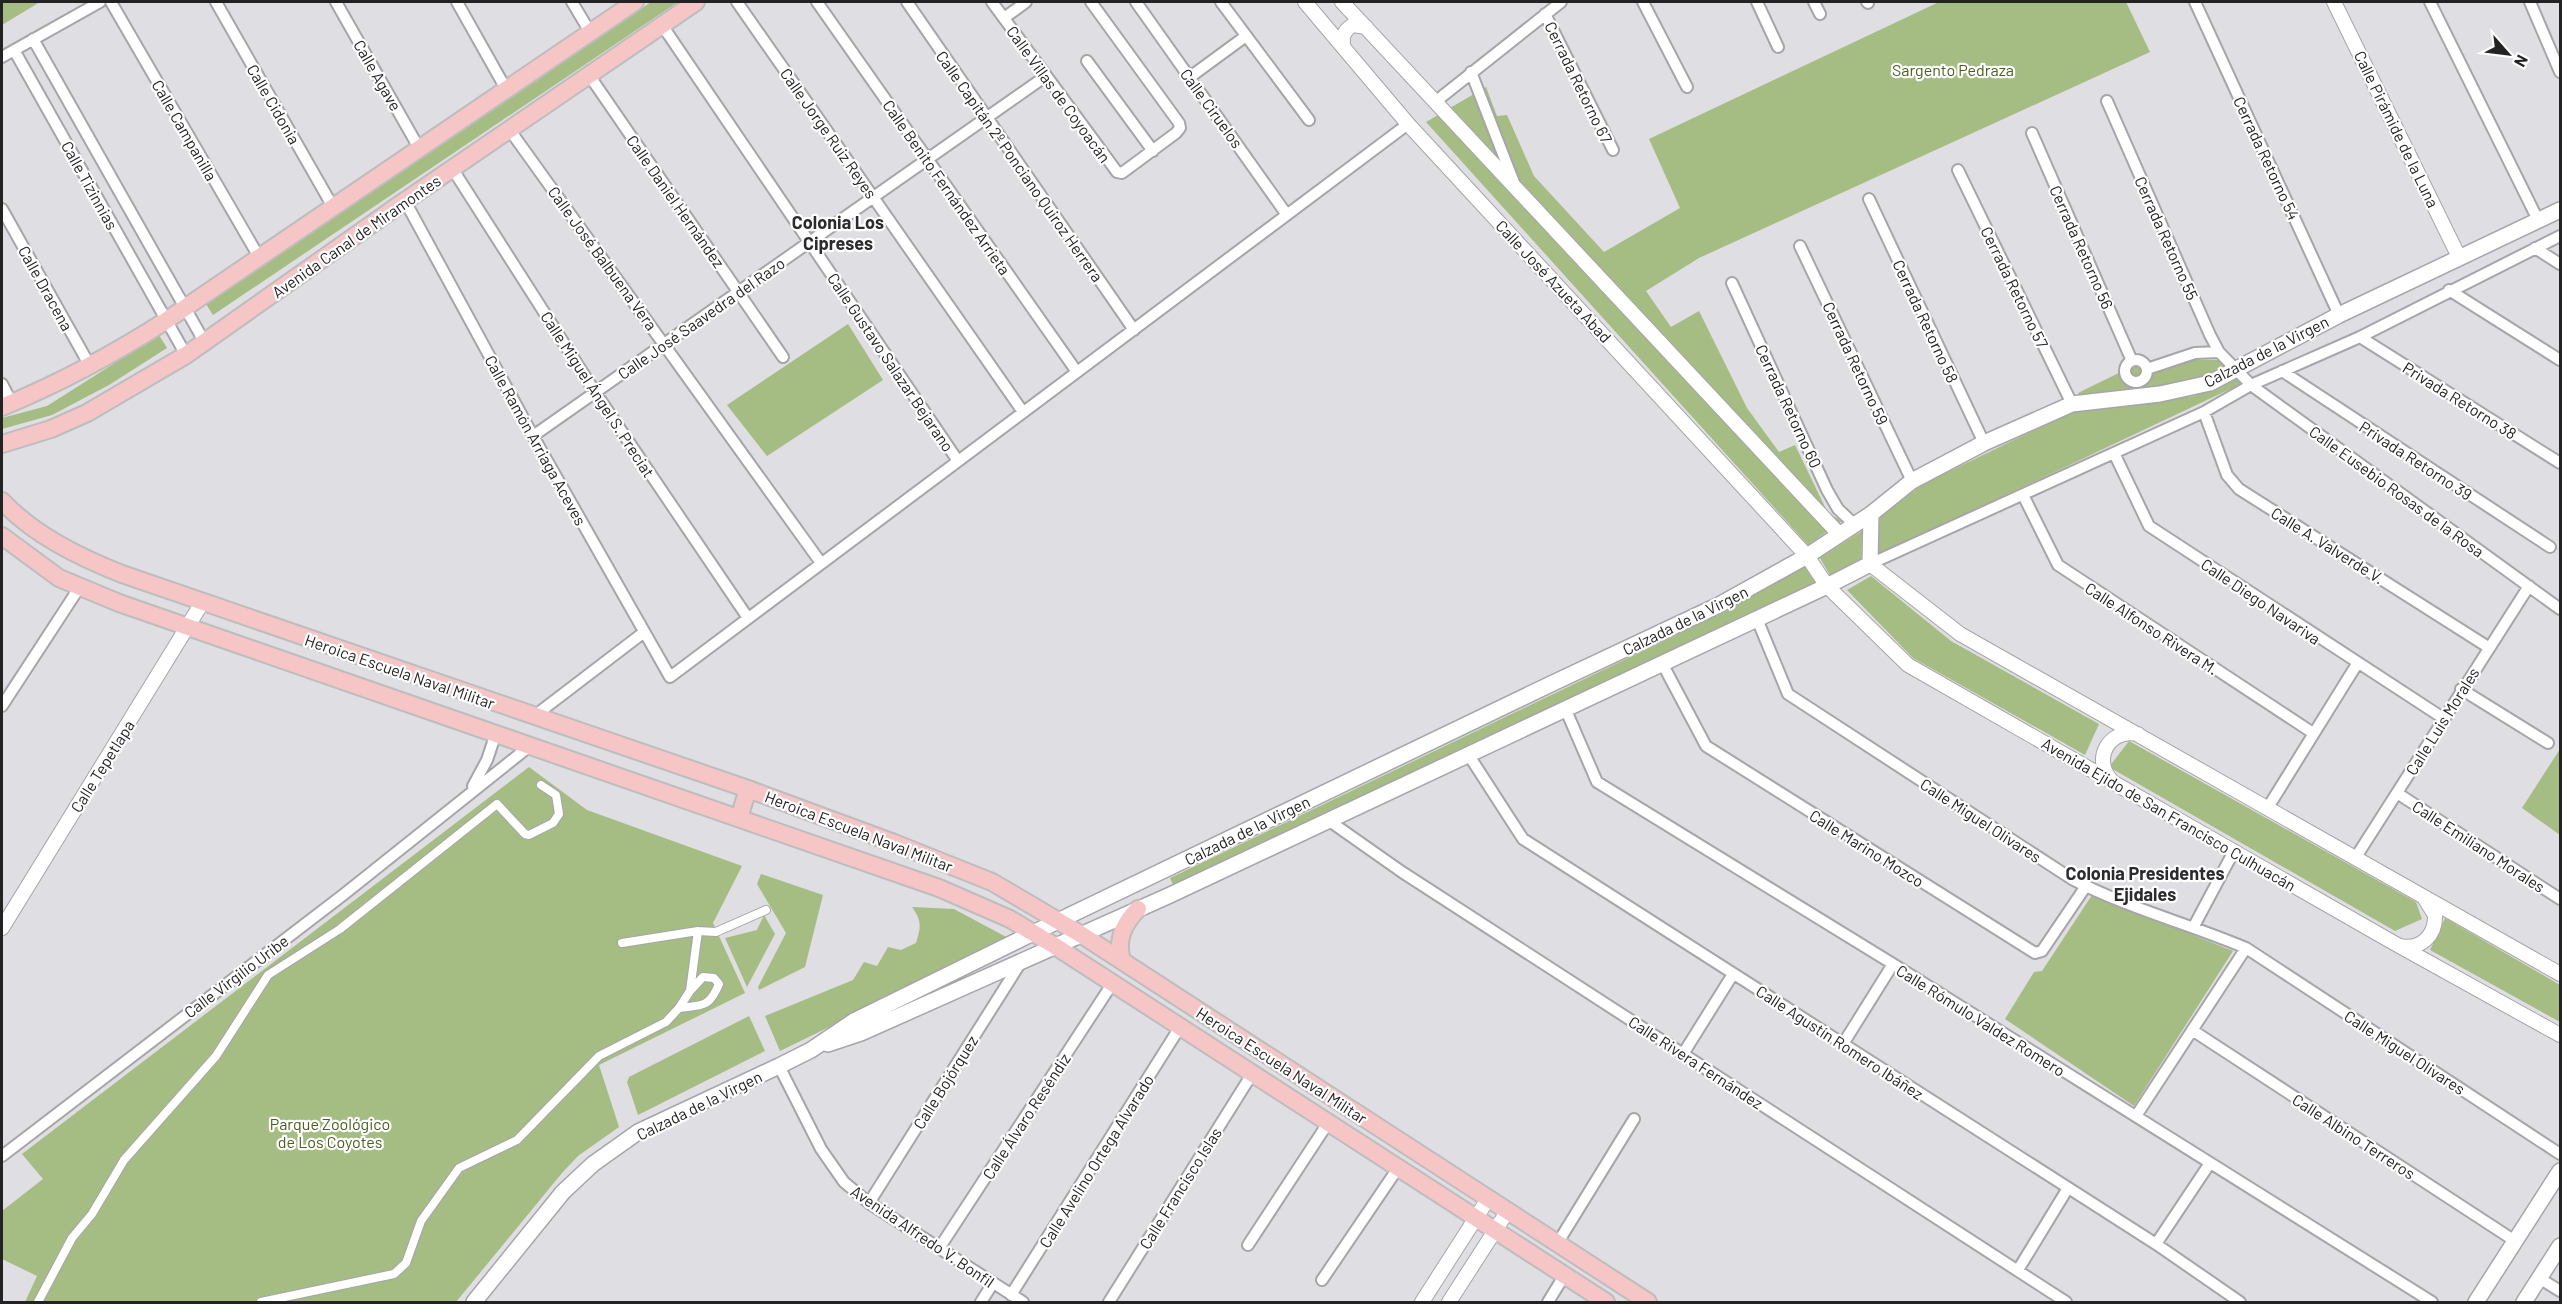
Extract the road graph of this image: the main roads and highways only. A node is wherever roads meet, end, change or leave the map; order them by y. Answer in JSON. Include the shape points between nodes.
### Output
{"nodes":[{"id":1,"x":635,"y":2,"type":"edge"},
{"id":2,"x":696,"y":2,"type":"edge"},
{"id":3,"x":2560,"y":210,"type":"edge"},
{"id":4,"x":7,"y":405,"type":"edge"},
{"id":5,"x":2,"y":444,"type":"edge"},
{"id":6,"x":2,"y":501,"type":"edge"},
{"id":7,"x":1871,"y":514,"type":"junction"},
{"id":8,"x":2,"y":536,"type":"edge"},
{"id":9,"x":748,"y":789,"type":"junction"},
{"id":10,"x":739,"y":818,"type":"junction"},
{"id":11,"x":1138,"y":909,"type":"junction"},
{"id":12,"x":1058,"y":922,"type":"junction"},
{"id":13,"x":1033,"y":933,"type":"junction"},
{"id":14,"x":1082,"y":935,"type":"junction"},
{"id":15,"x":1055,"y":946,"type":"junction"},
{"id":16,"x":1122,"y":961,"type":"junction"},
{"id":17,"x":811,"y":1050,"type":"junction"},
{"id":18,"x":2560,"y":1171,"type":"edge"},
{"id":19,"x":2560,"y":1246,"type":"edge"},
{"id":20,"x":474,"y":1302,"type":"edge"},
{"id":21,"x":1606,"y":1302,"type":"edge"},
{"id":22,"x":1648,"y":1302,"type":"edge"},
{"id":23,"x":2476,"y":1302,"type":"edge"},
{"id":24,"x":2524,"y":1302,"type":"edge"}],
"edges":[{"from":1,"to":4,"type":"main road","via":[[167,320],[55,385]]},
{"from":2,"to":5,"type":"main road","name":"Avenida Canal de Miramontes","via":[[205,343],[87,413]]},
{"from":3,"to":7,"type":"main road","name":"Calzada de la Virgen","via":[[2339,315],[2210,383],[2160,394],[2072,404],[1984,443],[1912,481]]},
{"from":6,"to":9,"type":"main road","name":"Heroica Escuela Naval Militar","via":[[67,550],[122,574]]},
{"from":7,"to":11,"type":"main road","name":"Calzada de la Virgen","via":[[1870,564]]},
{"from":7,"to":12,"type":"main road","name":"Calzada de la Virgen","via":[[1807,556],[1708,611]]},
{"from":8,"to":10,"type":"main road","name":"Heroica Escuela Naval Militar","via":[[41,567],[79,588]]},
{"from":9,"to":10,"type":"main road"},
{"from":9,"to":12,"type":"main road","name":"Heroica Escuela Naval Militar","via":[[992,882]]},
{"from":10,"to":13,"type":"main road","name":"Heroica Escuela Naval Militar","via":[[939,888],[986,907]]},
{"from":11,"to":14,"type":"main road","name":"Calzada de la Virgen"},
{"from":11,"to":16,"type":"main road","via":[[1121,934]]},
{"from":12,"to":13,"type":"main road","name":"Calzada de la Virgen"},
{"from":12,"to":14,"type":"main road","name":"Heroica Escuela Naval Militar"},
{"from":13,"to":15,"type":"main road","name":"Heroica Escuela Naval Militar"},
{"from":13,"to":17,"type":"main road","name":"Calzada de la Virgen","via":[[854,1021]]},
{"from":14,"to":15,"type":"main road","name":"Calzada de la Virgen"},
{"from":14,"to":16,"type":"main road","name":"Heroica Escuela Naval Militar"},
{"from":15,"to":17,"type":"main road","name":"Calzada de la Virgen","via":[[861,1033]]},
{"from":15,"to":21,"type":"main road","name":"Heroica Escuela Naval Militar"},
{"from":16,"to":22,"type":"main road","name":"Heroica Escuela Naval Militar"},
{"from":17,"to":20,"type":"main road","name":"Calzada de la Virgen","via":[[638,1132],[605,1154],[563,1192]]},
{"from":18,"to":23,"type":"main road"},
{"from":19,"to":24,"type":"main road"}]}
